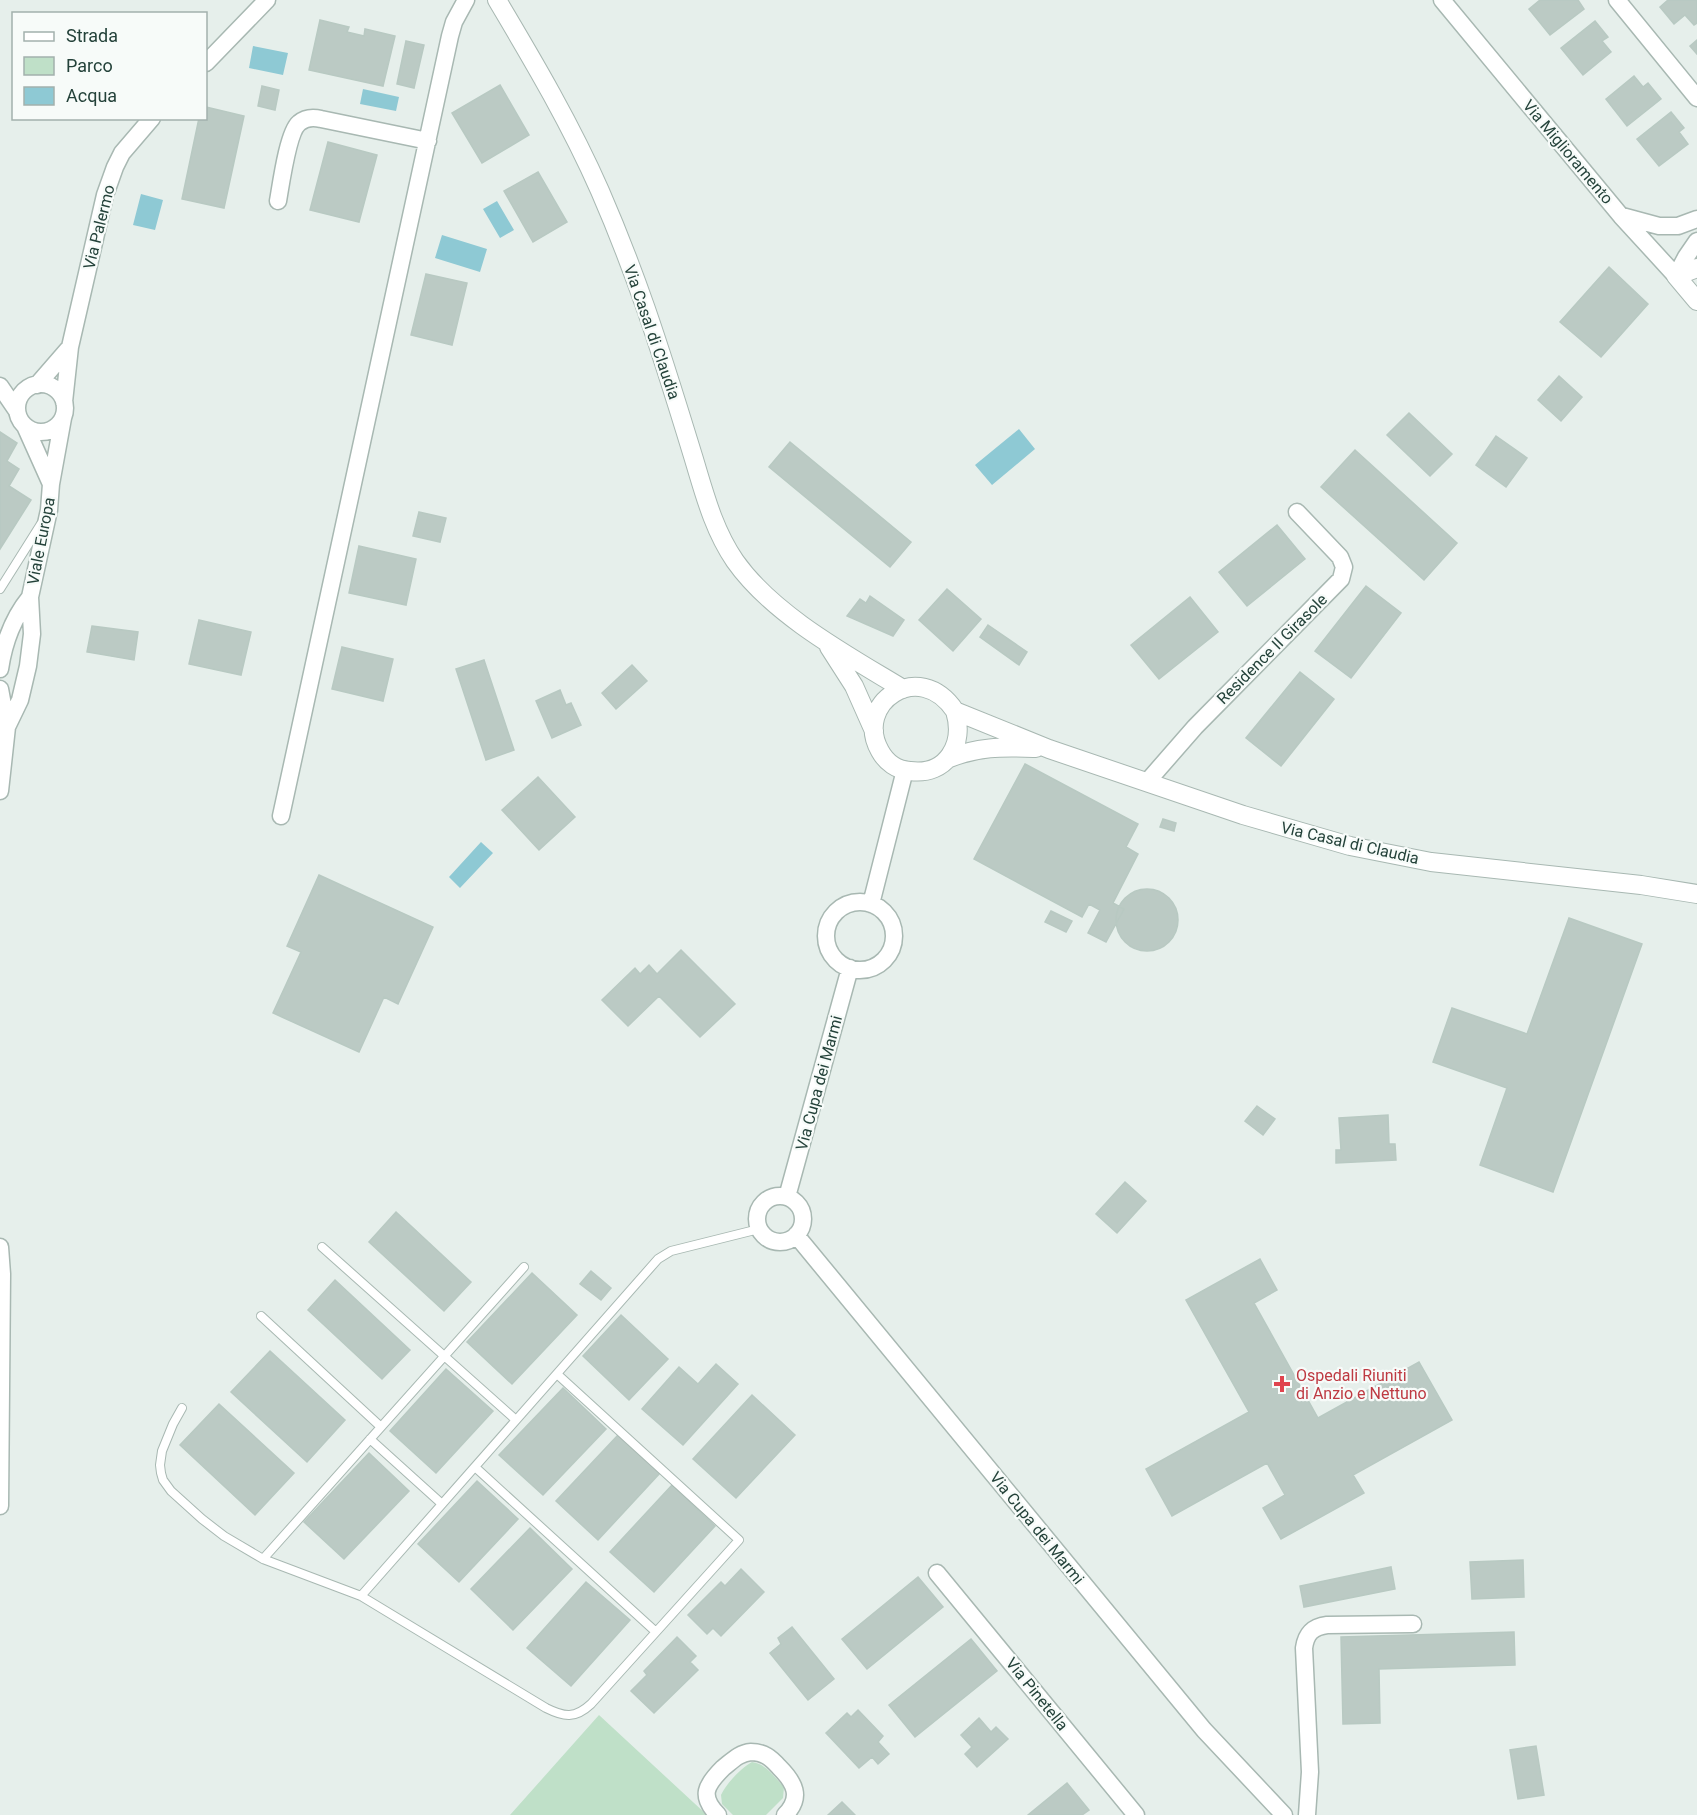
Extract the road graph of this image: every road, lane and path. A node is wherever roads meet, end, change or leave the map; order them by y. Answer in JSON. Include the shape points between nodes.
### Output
{"nodes":[{"id":1,"x":267,"y":0,"type":"edge"},
{"id":2,"x":466,"y":0,"type":"edge"},
{"id":3,"x":497,"y":0,"type":"edge"},
{"id":4,"x":1442,"y":0,"type":"edge"},
{"id":5,"x":1617,"y":0,"type":"edge"},
{"id":6,"x":207,"y":62,"type":"edge"},
{"id":7,"x":1697,"y":98,"type":"edge"},
{"id":8,"x":150,"y":120,"type":"edge"},
{"id":9,"x":428,"y":141,"type":"junction"},
{"id":10,"x":278,"y":201,"type":"dead end"},
{"id":11,"x":1621,"y":216,"type":"junction"},
{"id":12,"x":1697,"y":219,"type":"edge"},
{"id":13,"x":1697,"y":241,"type":"edge"},
{"id":14,"x":1697,"y":267,"type":"edge"},
{"id":15,"x":1676,"y":276,"type":"junction"},
{"id":16,"x":1697,"y":301,"type":"edge"},
{"id":17,"x":70,"y":346,"type":"junction"},
{"id":18,"x":0,"y":381,"type":"edge"},
{"id":19,"x":0,"y":386,"type":"edge"},
{"id":20,"x":33,"y":386,"type":"junction"},
{"id":21,"x":64,"y":410,"type":"junction"},
{"id":22,"x":21,"y":418,"type":"junction"},
{"id":23,"x":51,"y":484,"type":"junction"},
{"id":24,"x":49,"y":510,"type":"junction"},
{"id":25,"x":1297,"y":512,"type":"dead end"},
{"id":26,"x":0,"y":589,"type":"edge"},
{"id":27,"x":30,"y":597,"type":"junction"},
{"id":28,"x":827,"y":643,"type":"junction"},
{"id":29,"x":0,"y":669,"type":"edge"},
{"id":30,"x":0,"y":689,"type":"edge"},
{"id":31,"x":903,"y":689,"type":"junction"},
{"id":32,"x":955,"y":711,"type":"junction"},
{"id":33,"x":874,"y":732,"type":"junction"},
{"id":34,"x":4,"y":736,"type":"edge"},
{"id":35,"x":1049,"y":749,"type":"junction"},
{"id":36,"x":947,"y":759,"type":"junction"},
{"id":37,"x":905,"y":771,"type":"junction"},
{"id":38,"x":1148,"y":782,"type":"junction"},
{"id":39,"x":0,"y":791,"type":"edge"},
{"id":40,"x":280,"y":816,"type":"dead end"},
{"id":41,"x":1697,"y":894,"type":"edge"},
{"id":42,"x":871,"y":904,"type":"junction"},
{"id":43,"x":850,"y":968,"type":"junction"},
{"id":44,"x":787,"y":1197,"type":"junction"},
{"id":45,"x":759,"y":1229,"type":"junction"},
{"id":46,"x":796,"y":1235,"type":"junction"},
{"id":47,"x":0,"y":1247,"type":"edge"},
{"id":48,"x":322,"y":1247,"type":"dead end"},
{"id":49,"x":524,"y":1267,"type":"dead end"},
{"id":50,"x":261,"y":1316,"type":"dead end"},
{"id":51,"x":444,"y":1355,"type":"junction"},
{"id":52,"x":557,"y":1374,"type":"junction"},
{"id":53,"x":182,"y":1408,"type":"dead end"},
{"id":54,"x":516,"y":1420,"type":"junction"},
{"id":55,"x":381,"y":1427,"type":"junction"},
{"id":56,"x":370,"y":1439,"type":"junction"},
{"id":57,"x":475,"y":1467,"type":"junction"},
{"id":58,"x":442,"y":1504,"type":"junction"},
{"id":59,"x":0,"y":1506,"type":"edge"},
{"id":60,"x":263,"y":1559,"type":"junction"},
{"id":61,"x":937,"y":1573,"type":"dead end"},
{"id":62,"x":361,"y":1596,"type":"junction"},
{"id":63,"x":1413,"y":1624,"type":"dead end"},
{"id":64,"x":656,"y":1632,"type":"junction"},
{"id":65,"x":718,"y":1815,"type":"edge"},
{"id":66,"x":785,"y":1815,"type":"edge"},
{"id":67,"x":1136,"y":1815,"type":"edge"},
{"id":68,"x":1284,"y":1815,"type":"edge"},
{"id":69,"x":1307,"y":1815,"type":"edge"}],
"edges":[{"from":1,"to":6,"type":"street"},
{"from":2,"to":9,"type":"street","via":[[452,28]]},
{"from":3,"to":28,"type":"street","name":"Via Casal di Claudia","via":[[600,190],[645,308],[708,507],[724,542],[735,561],[763,592]]},
{"from":4,"to":11,"type":"street","name":"Via Miglioramento"},
{"from":5,"to":7,"type":"street"},
{"from":8,"to":17,"type":"street","name":"Via Palermo","via":[[122,153],[107,188]]},
{"from":9,"to":10,"type":"street","via":[[307,118],[292,132]]},
{"from":9,"to":40,"type":"street"},
{"from":11,"to":12,"type":"street","via":[[1659,226],[1678,226]]},
{"from":11,"to":15,"type":"street","name":"Via Miglioramento"},
{"from":13,"to":15,"type":"street"},
{"from":14,"to":15,"type":"street"},
{"from":15,"to":16,"type":"street","name":"Via Miglioramento"},
{"from":17,"to":20,"type":"street","name":"Via Palermo"},
{"from":17,"to":21,"type":"street","name":"Via Palermo"},
{"from":18,"to":20,"type":"street"},
{"from":19,"to":22,"type":"street","name":"Viale Europa"},
{"from":20,"to":21,"type":"street","via":[[51,386],[62,395]]},
{"from":20,"to":22,"type":"street","via":[[20,398]]},
{"from":21,"to":22,"type":"street","via":[[53,429],[46,432],[38,432]]},
{"from":21,"to":23,"type":"street","name":"Viale Europa"},
{"from":22,"to":23,"type":"street","name":"Viale Europa"},
{"from":23,"to":24,"type":"street","name":"Viale Europa"},
{"from":24,"to":26,"type":"lane"},
{"from":24,"to":27,"type":"street","name":"Viale Europa"},
{"from":25,"to":38,"type":"street","name":"Residence Il Girasole","via":[[1340,557],[1344,567],[1341,579],[1195,727]]},
{"from":27,"to":29,"type":"street","name":"Viale Europa","via":[[8,634]]},
{"from":27,"to":34,"type":"street","name":"Viale Europa","via":[[32,634],[28,666],[20,700]]},
{"from":28,"to":31,"type":"street","name":"Via Casal di Claudia"},
{"from":28,"to":33,"type":"street","name":"Via Casal di Claudia","via":[[854,686]]},
{"from":30,"to":34,"type":"street","name":"Viale Europa"},
{"from":31,"to":32,"type":"street","name":"Via Casal di Claudia","via":[[915,686],[939,693]]},
{"from":31,"to":33,"type":"street","via":[[881,705]]},
{"from":32,"to":35,"type":"street","name":"Via Casal di Claudia"},
{"from":32,"to":36,"type":"street","via":[[959,736]]},
{"from":33,"to":37,"type":"street","name":"Via Casal di Claudia","via":[[883,756]]},
{"from":34,"to":39,"type":"street","name":"Viale Europa"},
{"from":35,"to":36,"type":"street","name":"Via Casal di Claudia","via":[[992,747]]},
{"from":35,"to":38,"type":"street","name":"Via Casal di Claudia"},
{"from":36,"to":37,"type":"street","name":"Via Casal di Claudia","via":[[927,771]]},
{"from":37,"to":42,"type":"street"},
{"from":38,"to":41,"type":"street","name":"Via Casal di Claudia","via":[[1274,825],[1376,852]]},
{"from":42,"to":43,"type":"street","via":[[888,916],[893,926],[893,946],[888,956],[871,968]]},
{"from":42,"to":43,"type":"street","via":[[850,904],[833,916],[828,925],[826,936],[833,956]]},
{"from":43,"to":44,"type":"street","name":"Via Cupa dei Marmi"},
{"from":44,"to":45,"type":"street","via":[[772,1198],[760,1207]]},
{"from":44,"to":46,"type":"street","via":[[799,1206],[802,1214]]},
{"from":45,"to":46,"type":"street","via":[[776,1242]]},
{"from":45,"to":52,"type":"lane","via":[[671,1251],[658,1259]]},
{"from":46,"to":68,"type":"street","name":"Via Cupa dei Marmi","via":[[1204,1730]]},
{"from":47,"to":59,"type":"street"},
{"from":48,"to":51,"type":"lane"},
{"from":49,"to":51,"type":"lane"},
{"from":50,"to":55,"type":"lane"},
{"from":51,"to":54,"type":"lane"},
{"from":51,"to":55,"type":"lane"},
{"from":52,"to":54,"type":"lane"},
{"from":52,"to":64,"type":"lane","via":[[739,1540]]},
{"from":53,"to":60,"type":"lane","via":[[161,1457],[163,1480],[208,1523]]},
{"from":54,"to":57,"type":"lane"},
{"from":55,"to":56,"type":"lane"},
{"from":56,"to":58,"type":"lane"},
{"from":56,"to":60,"type":"lane"},
{"from":57,"to":58,"type":"lane"},
{"from":57,"to":64,"type":"lane"},
{"from":58,"to":62,"type":"lane"},
{"from":60,"to":62,"type":"lane"},
{"from":61,"to":67,"type":"street","name":"Via Pinetella"},
{"from":62,"to":64,"type":"lane","via":[[562,1715],[571,1716],[586,1709]]},
{"from":63,"to":69,"type":"street","via":[[1327,1625],[1308,1634],[1304,1648],[1310,1772]]},
{"from":65,"to":66,"type":"street","via":[[708,1804],[708,1785],[736,1757],[751,1752],[767,1755],[792,1780],[794,1801]]}]}
